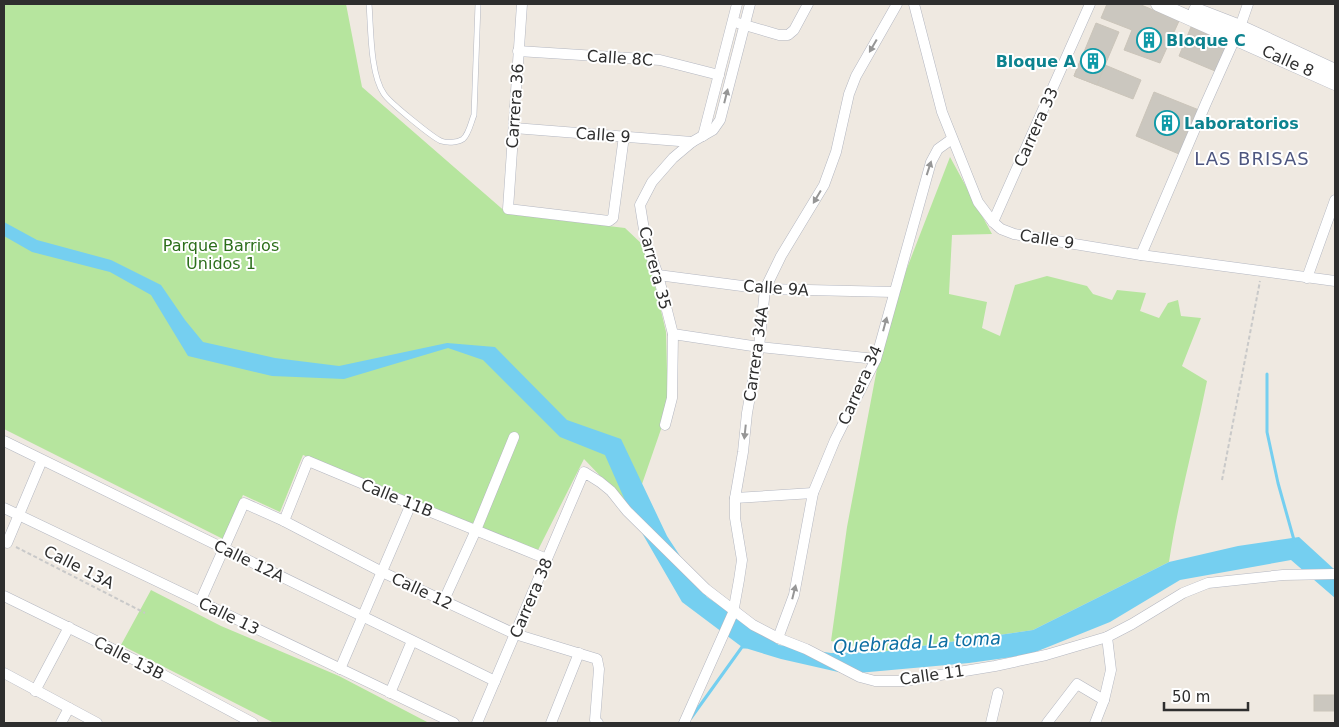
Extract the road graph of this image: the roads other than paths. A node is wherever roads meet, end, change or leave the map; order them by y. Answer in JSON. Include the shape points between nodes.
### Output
{"nodes":[{"id":1,"x":369,"y":4,"type":"edge"},
{"id":2,"x":478,"y":4,"type":"edge"},
{"id":3,"x":522,"y":4,"type":"edge"},
{"id":4,"x":738,"y":4,"type":"edge"},
{"id":5,"x":750,"y":4,"type":"edge"},
{"id":6,"x":808,"y":4,"type":"edge"},
{"id":7,"x":897,"y":4,"type":"edge"},
{"id":8,"x":914,"y":4,"type":"edge"},
{"id":9,"x":1090,"y":4,"type":"edge"},
{"id":10,"x":1158,"y":4,"type":"edge"},
{"id":11,"x":1181,"y":4,"type":"edge"},
{"id":12,"x":1248,"y":4,"type":"edge"},
{"id":13,"x":733,"y":21,"type":"junction"},
{"id":14,"x":744,"y":24,"type":"junction"},
{"id":15,"x":1238,"y":32,"type":"junction"},
{"id":16,"x":518,"y":51,"type":"junction"},
{"id":17,"x":1335,"y":71,"type":"edge"},
{"id":18,"x":719,"y":75,"type":"junction"},
{"id":19,"x":1335,"y":83,"type":"edge"},
{"id":20,"x":514,"y":128,"type":"junction"},
{"id":21,"x":624,"y":136,"type":"junction"},
{"id":22,"x":703,"y":136,"type":"junction"},
{"id":23,"x":952,"y":138,"type":"junction"},
{"id":24,"x":692,"y":142,"type":"junction"},
{"id":25,"x":1335,"y":200,"type":"edge"},
{"id":26,"x":993,"y":222,"type":"junction"},
{"id":27,"x":1141,"y":255,"type":"junction"},
{"id":28,"x":658,"y":275,"type":"junction"},
{"id":29,"x":1307,"y":278,"type":"junction"},
{"id":30,"x":1335,"y":281,"type":"edge"},
{"id":31,"x":765,"y":289,"type":"junction"},
{"id":32,"x":894,"y":292,"type":"junction"},
{"id":33,"x":673,"y":334,"type":"junction"},
{"id":34,"x":759,"y":347,"type":"junction"},
{"id":35,"x":876,"y":359,"type":"junction"},
{"id":36,"x":665,"y":425,"type":"dead end"},
{"id":37,"x":514,"y":436,"type":"dead end"},
{"id":38,"x":4,"y":441,"type":"edge"},
{"id":39,"x":42,"y":460,"type":"junction"},
{"id":40,"x":584,"y":472,"type":"joint"},
{"id":41,"x":813,"y":493,"type":"junction"},
{"id":42,"x":734,"y":498,"type":"junction"},
{"id":43,"x":411,"y":504,"type":"junction"},
{"id":44,"x":4,"y":508,"type":"edge"},
{"id":45,"x":20,"y":516,"type":"junction"},
{"id":46,"x":284,"y":521,"type":"junction"},
{"id":47,"x":476,"y":530,"type":"junction"},
{"id":48,"x":8,"y":543,"type":"road end"},
{"id":49,"x":224,"y":549,"type":"junction"},
{"id":50,"x":547,"y":558,"type":"junction"},
{"id":51,"x":382,"y":572,"type":"junction"},
{"id":52,"x":1335,"y":574,"type":"edge"},
{"id":53,"x":4,"y":596,"type":"edge"},
{"id":54,"x":444,"y":600,"type":"junction"},
{"id":55,"x":200,"y":602,"type":"junction"},
{"id":56,"x":733,"y":612,"type":"junction"},
{"id":57,"x":363,"y":617,"type":"junction"},
{"id":58,"x":69,"y":627,"type":"junction"},
{"id":59,"x":515,"y":634,"type":"junction"},
{"id":60,"x":1107,"y":637,"type":"junction"},
{"id":61,"x":778,"y":638,"type":"junction"},
{"id":62,"x":412,"y":641,"type":"junction"},
{"id":63,"x":579,"y":653,"type":"junction"},
{"id":64,"x":340,"y":669,"type":"junction"},
{"id":65,"x":4,"y":673,"type":"edge"},
{"id":66,"x":495,"y":681,"type":"junction"},
{"id":67,"x":35,"y":691,"type":"junction"},
{"id":68,"x":390,"y":693,"type":"junction"},
{"id":69,"x":998,"y":693,"type":"dead end"},
{"id":70,"x":1104,"y":700,"type":"junction"},
{"id":71,"x":69,"y":708,"type":"junction"},
{"id":72,"x":61,"y":723,"type":"edge"},
{"id":73,"x":97,"y":723,"type":"edge"},
{"id":74,"x":253,"y":723,"type":"edge"},
{"id":75,"x":454,"y":723,"type":"edge"},
{"id":76,"x":477,"y":723,"type":"edge"},
{"id":77,"x":551,"y":723,"type":"edge"},
{"id":78,"x":598,"y":723,"type":"edge"},
{"id":79,"x":684,"y":723,"type":"edge"},
{"id":80,"x":991,"y":723,"type":"edge"},
{"id":81,"x":1047,"y":723,"type":"edge"},
{"id":82,"x":1095,"y":723,"type":"edge"}],
"edges":[{"from":1,"to":2,"type":"lane","via":[[374,68],[383,94],[441,141],[453,143],[463,139],[474,115]]},
{"from":3,"to":16,"type":"street","name":"Carrera 36"},
{"from":4,"to":13,"type":"street"},
{"from":5,"to":14,"type":"street","name":"Carrera 35"},
{"from":6,"to":14,"type":"street","via":[[788,36]]},
{"from":7,"to":31,"type":"street","name":"Carrera 34A","one_way":true,"via":[[856,76],[824,185]]},
{"from":8,"to":23,"type":"street","name":"Calle 9","via":[[942,112]]},
{"from":9,"to":26,"type":"street","name":"Carrera 33"},
{"from":10,"to":15,"type":"main road","name":"Calle 8"},
{"from":11,"to":15,"type":"main road","name":"Calle 8"},
{"from":12,"to":15,"type":"street"},
{"from":13,"to":14,"type":"street"},
{"from":13,"to":18,"type":"street"},
{"from":22,"to":14,"type":"street","name":"Carrera 35","one_way":true,"via":[[714,130],[720,120]]},
{"from":15,"to":17,"type":"main road","name":"Calle 8"},
{"from":15,"to":19,"type":"main road","name":"Calle 8"},
{"from":15,"to":27,"type":"street"},
{"from":16,"to":18,"type":"street","name":"Calle 8C","via":[[660,60]]},
{"from":16,"to":20,"type":"street","name":"Carrera 36"},
{"from":18,"to":22,"type":"street"},
{"from":20,"to":21,"type":"street","name":"Calle 9"},
{"from":20,"to":21,"type":"street","name":"Carrera 36","via":[[508,209],[609,221],[613,218]]},
{"from":21,"to":24,"type":"street","name":"Calle 9"},
{"from":22,"to":24,"type":"street","name":"Carrera 35"},
{"from":23,"to":26,"type":"street","name":"Calle 9","via":[[978,202]]},
{"from":32,"to":23,"type":"street","name":"Carrera 34","one_way":true,"via":[[930,162],[938,149]]},
{"from":24,"to":28,"type":"street","name":"Carrera 35","via":[[652,182],[640,205],[646,242]]},
{"from":25,"to":29,"type":"street"},
{"from":26,"to":27,"type":"street","name":"Calle 9","via":[[1014,234]]},
{"from":27,"to":29,"type":"street","name":"Calle 9"},
{"from":28,"to":31,"type":"street","name":"Calle 9A"},
{"from":28,"to":33,"type":"street","name":"Carrera 35"},
{"from":29,"to":30,"type":"street","name":"Calle 9"},
{"from":31,"to":32,"type":"street","name":"Calle 9A"},
{"from":31,"to":34,"type":"street","name":"Carrera 34A"},
{"from":35,"to":32,"type":"street","name":"Carrera 34","one_way":true},
{"from":33,"to":34,"type":"street"},
{"from":33,"to":36,"type":"street","name":"Carrera 35","via":[[672,398]]},
{"from":34,"to":35,"type":"street"},
{"from":34,"to":42,"type":"street","name":"Carrera 34A","one_way":true},
{"from":35,"to":41,"type":"street","name":"Carrera 34","via":[[835,440]]},
{"from":37,"to":47,"type":"street"},
{"from":38,"to":39,"type":"street","name":"Calle 12A"},
{"from":39,"to":45,"type":"street"},
{"from":39,"to":49,"type":"street","name":"Calle 12A"},
{"from":40,"to":50,"type":"street","name":"Carrera 38"},
{"from":40,"to":56,"type":"street","name":"Calle 11","via":[[611,492],[706,589]]},
{"from":41,"to":42,"type":"street"},
{"from":61,"to":41,"type":"street","name":"Carrera 34","one_way":true,"via":[[794,595]]},
{"from":42,"to":56,"type":"street","name":"Carrera 34A","via":[[734,518],[742,560]]},
{"from":43,"to":46,"type":"street","name":"Calle 11B","via":[[308,461]]},
{"from":43,"to":47,"type":"street","name":"Calle 11B"},
{"from":43,"to":51,"type":"street"},
{"from":44,"to":45,"type":"street","name":"Calle 13"},
{"from":45,"to":48,"type":"street"},
{"from":45,"to":55,"type":"street","name":"Calle 13"},
{"from":46,"to":49,"type":"street","name":"Calle 12","via":[[244,503]]},
{"from":46,"to":51,"type":"street","name":"Calle 12"},
{"from":47,"to":50,"type":"street","name":"Calle 11B"},
{"from":47,"to":54,"type":"street"},
{"from":49,"to":55,"type":"street"},
{"from":49,"to":57,"type":"street","name":"Calle 12A"},
{"from":50,"to":59,"type":"street","name":"Carrera 38"},
{"from":51,"to":54,"type":"street","name":"Calle 12"},
{"from":51,"to":57,"type":"street"},
{"from":52,"to":60,"type":"street","name":"Calle 11","via":[[1299,574],[1208,583],[1183,593]]},
{"from":53,"to":58,"type":"street","name":"Calle 13B"},
{"from":54,"to":59,"type":"street","name":"Calle 12"},
{"from":55,"to":64,"type":"street","name":"Calle 13"},
{"from":56,"to":61,"type":"street","name":"Calle 11"},
{"from":56,"to":79,"type":"street","name":"Carrera 34A"},
{"from":57,"to":62,"type":"street","name":"Calle 12A"},
{"from":57,"to":64,"type":"street"},
{"from":58,"to":67,"type":"street"},
{"from":58,"to":74,"type":"street","name":"Calle 13B"},
{"from":59,"to":63,"type":"street","name":"Calle 12"},
{"from":59,"to":66,"type":"street","name":"Carrera 38"},
{"from":60,"to":61,"type":"street","name":"Calle 11","via":[[1046,655],[904,681],[860,677]]},
{"from":60,"to":70,"type":"street","via":[[1111,670]]},
{"from":62,"to":66,"type":"street","name":"Calle 12A"},
{"from":62,"to":68,"type":"street"},
{"from":63,"to":77,"type":"street"},
{"from":63,"to":78,"type":"street","name":"Calle 12","via":[[597,659],[600,669],[595,720]]},
{"from":64,"to":68,"type":"street","name":"Calle 13"},
{"from":65,"to":67,"type":"street"},
{"from":66,"to":76,"type":"street","name":"Carrera 38"},
{"from":67,"to":71,"type":"street"},
{"from":68,"to":75,"type":"street","name":"Calle 13"},
{"from":69,"to":80,"type":"street"},
{"from":70,"to":81,"type":"street","via":[[1077,684]]},
{"from":70,"to":82,"type":"street"},
{"from":71,"to":72,"type":"street"},
{"from":71,"to":73,"type":"street"}]}
